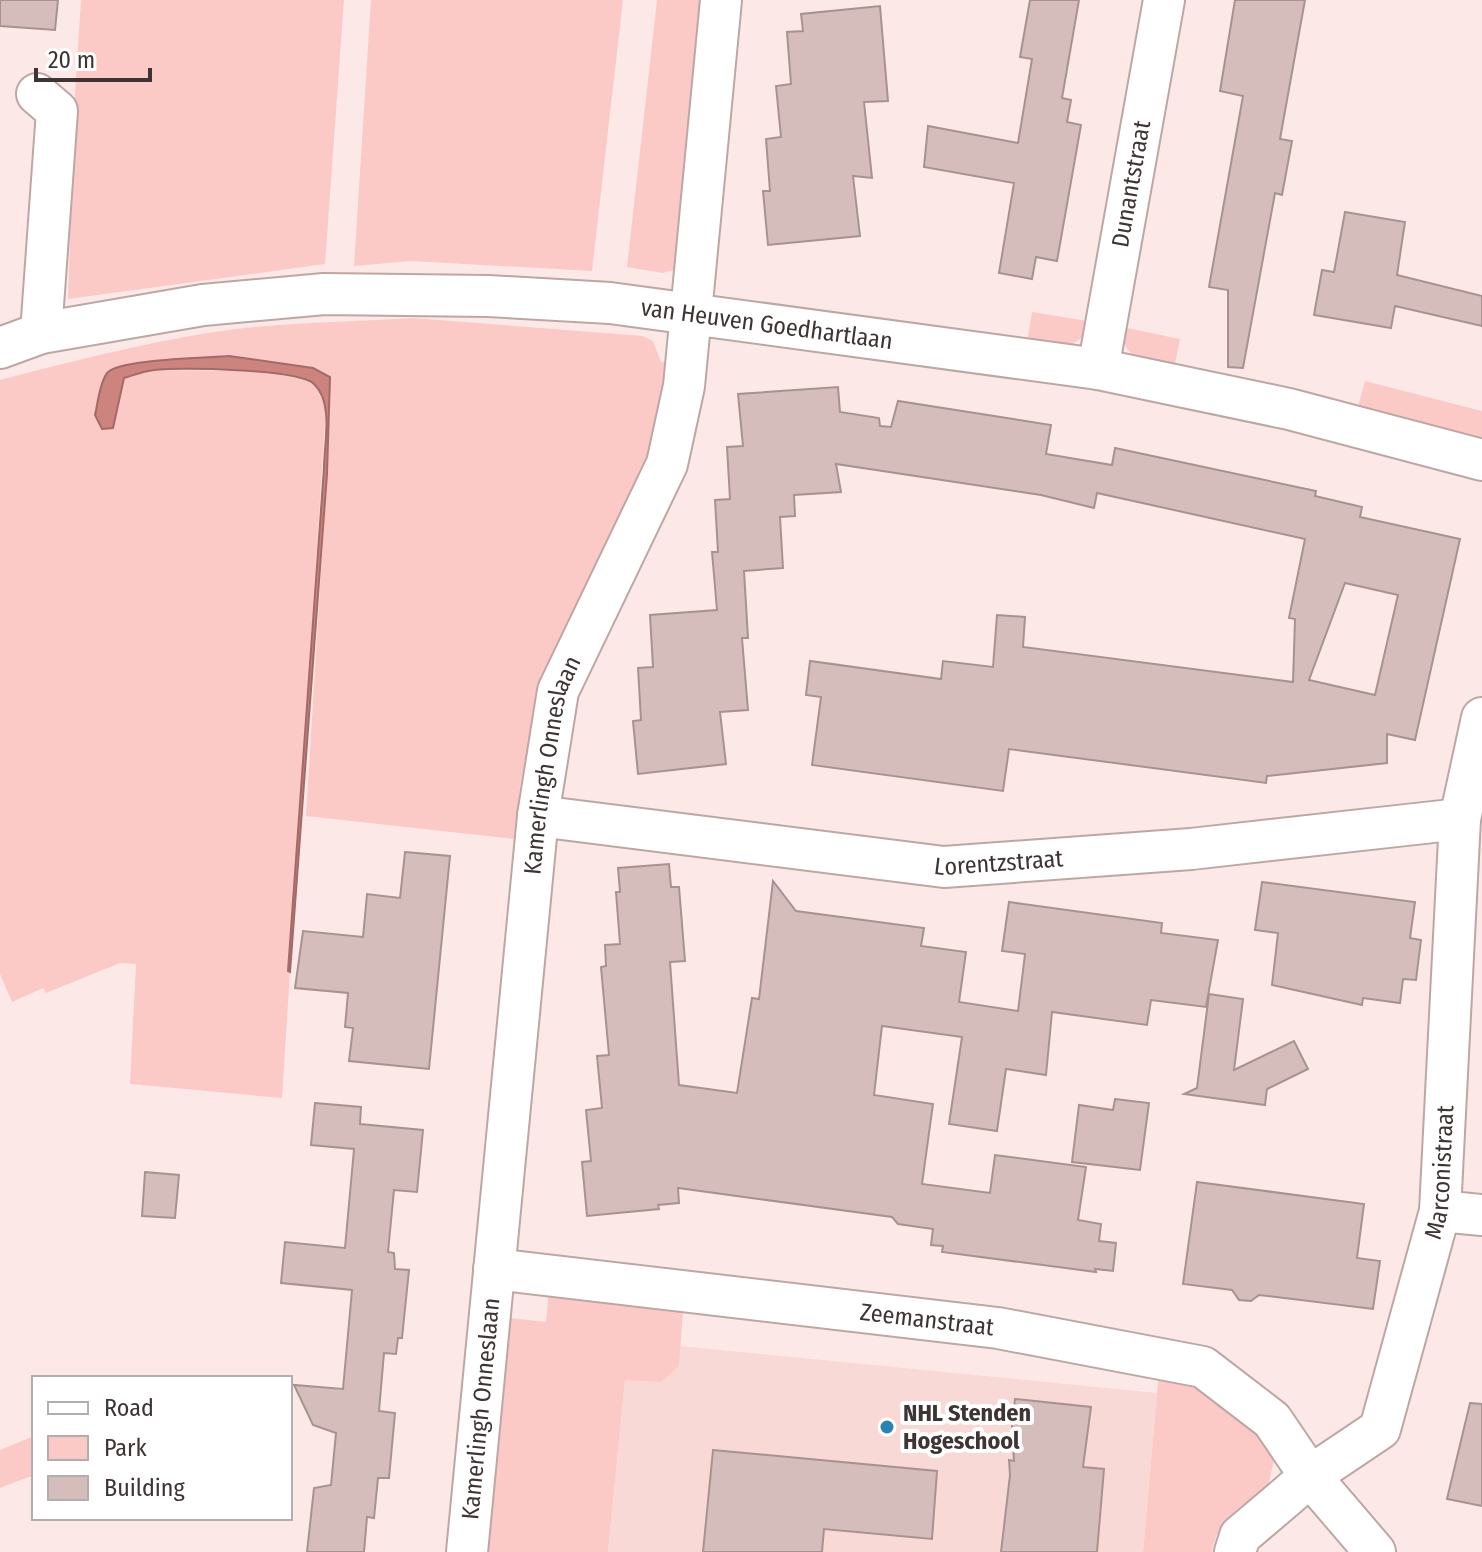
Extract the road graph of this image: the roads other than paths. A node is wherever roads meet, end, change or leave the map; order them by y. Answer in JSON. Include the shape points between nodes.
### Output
{"nodes":[{"id":1,"x":721,"y":0,"type":"edge"},
{"id":2,"x":1164,"y":0,"type":"edge"},
{"id":3,"x":37,"y":94,"type":"dead end"},
{"id":4,"x":692,"y":313,"type":"junction"},
{"id":5,"x":41,"y":333,"type":"junction"},
{"id":6,"x":0,"y":348,"type":"edge"},
{"id":7,"x":1098,"y":369,"type":"junction"},
{"id":8,"x":1482,"y":460,"type":"edge"},
{"id":9,"x":1482,"y":718,"type":"edge"},
{"id":10,"x":538,"y":816,"type":"junction"},
{"id":11,"x":1460,"y":819,"type":"junction"},
{"id":12,"x":1440,"y":1211,"type":"junction"},
{"id":13,"x":1482,"y":1215,"type":"edge"},
{"id":14,"x":494,"y":1269,"type":"junction"},
{"id":15,"x":1310,"y":1476,"type":"junction"},
{"id":16,"x":467,"y":1552,"type":"edge"},
{"id":17,"x":1235,"y":1552,"type":"edge"},
{"id":18,"x":1375,"y":1552,"type":"edge"}],
"edges":[{"from":1,"to":4,"type":"street","name":"Kamerlingh Onneslaan"},
{"from":2,"to":7,"type":"street","name":"Dunantstraat"},
{"from":3,"to":5,"type":"street","via":[[57,111]]},
{"from":4,"to":5,"type":"street","name":"van Heuven Goedhartlaan","via":[[488,296],[324,294],[203,305]]},
{"from":4,"to":7,"type":"street","name":"van Heuven Goedhartlaan"},
{"from":4,"to":10,"type":"street","name":"Kamerlingh Onneslaan","via":[[684,386],[667,464],[558,691]]},
{"from":5,"to":6,"type":"street","name":"van Heuven Goedhartlaan"},
{"from":7,"to":8,"type":"street","name":"van Heuven Goedhartlaan","via":[[1289,409]]},
{"from":9,"to":11,"type":"street","name":"Marconistraat"},
{"from":10,"to":11,"type":"street","name":"Lorentzstraat","via":[[944,867],[1191,849]]},
{"from":10,"to":14,"type":"street","name":"Kamerlingh Onneslaan"},
{"from":11,"to":12,"type":"street","name":"Marconistraat"},
{"from":12,"to":13,"type":"street"},
{"from":12,"to":15,"type":"street","name":"Marconistraat","via":[[1380,1429]]},
{"from":14,"to":15,"type":"street","name":"Zeemanstraat","via":[[984,1326],[1203,1367],[1272,1420]]},
{"from":14,"to":16,"type":"street","name":"Kamerlingh Onneslaan"},
{"from":15,"to":17,"type":"street","name":"Marconistraat","via":[[1240,1536]]},
{"from":15,"to":18,"type":"street","name":"Zeemanstraat"}]}
